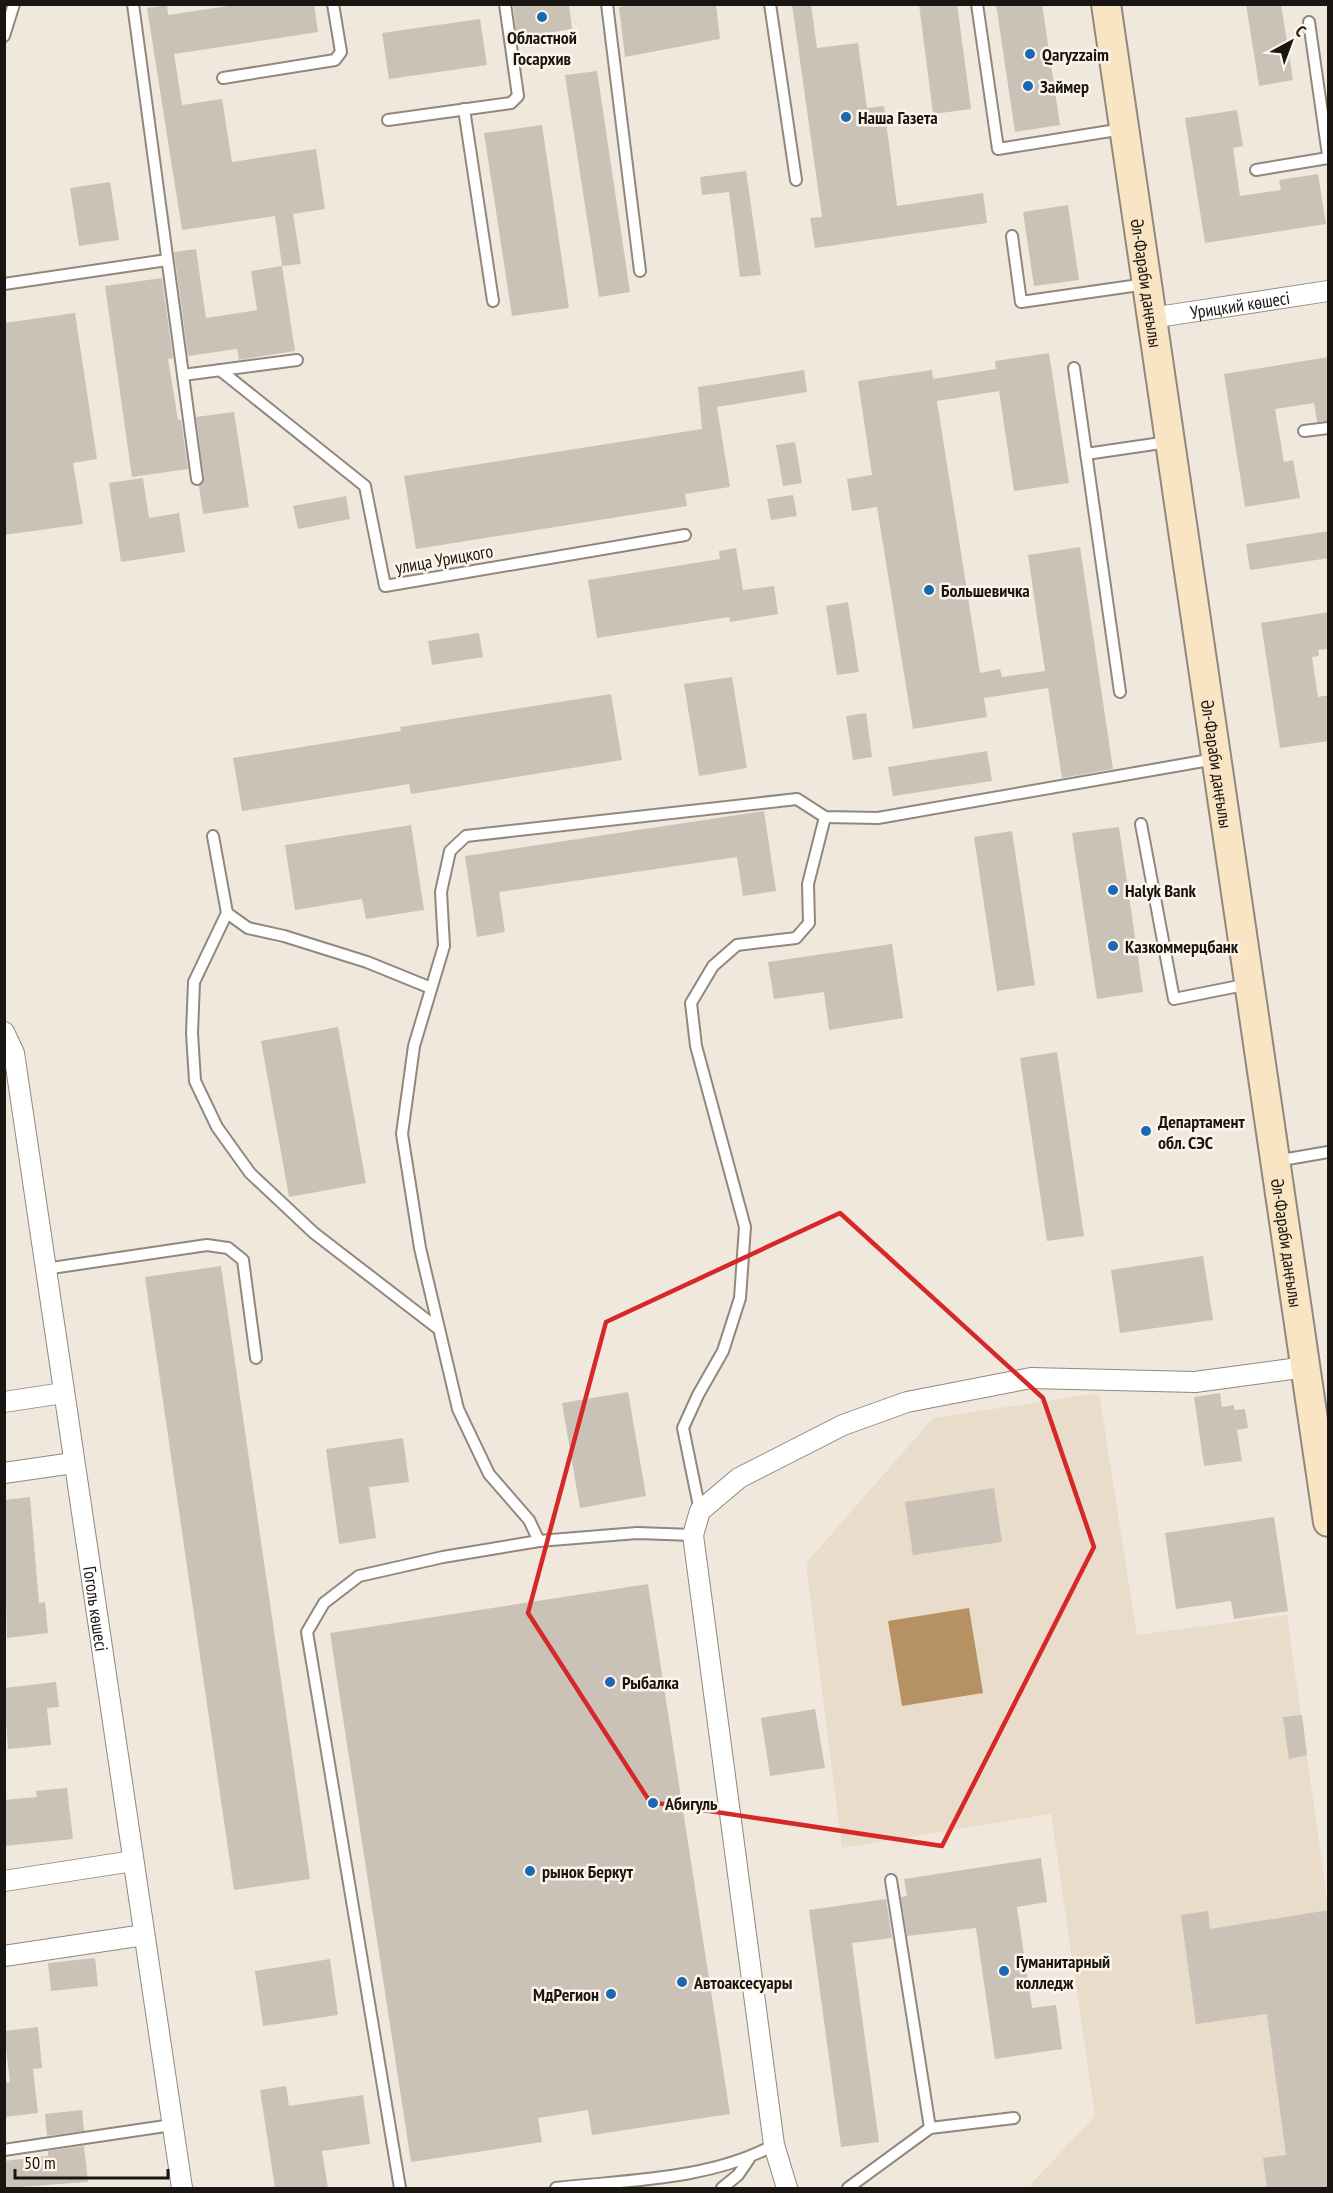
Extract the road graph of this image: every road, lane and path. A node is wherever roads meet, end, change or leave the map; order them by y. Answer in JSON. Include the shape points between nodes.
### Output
{"nodes":[{"id":1,"x":14,"y":4,"type":"edge"},
{"id":2,"x":133,"y":4,"type":"edge"},
{"id":3,"x":333,"y":4,"type":"edge"},
{"id":4,"x":504,"y":4,"type":"edge"},
{"id":5,"x":608,"y":4,"type":"edge"},
{"id":6,"x":770,"y":4,"type":"edge"},
{"id":7,"x":977,"y":4,"type":"edge"},
{"id":8,"x":1106,"y":4,"type":"edge"},
{"id":9,"x":1309,"y":22,"type":"dead end"},
{"id":10,"x":4,"y":36,"type":"edge"},
{"id":11,"x":223,"y":78,"type":"dead end"},
{"id":12,"x":464,"y":109,"type":"junction"},
{"id":13,"x":388,"y":120,"type":"dead end"},
{"id":14,"x":1124,"y":129,"type":"junction"},
{"id":15,"x":1329,"y":157,"type":"edge"},
{"id":16,"x":1256,"y":170,"type":"dead end"},
{"id":17,"x":796,"y":180,"type":"dead end"},
{"id":18,"x":1011,"y":236,"type":"dead end"},
{"id":19,"x":167,"y":260,"type":"junction"},
{"id":20,"x":640,"y":271,"type":"dead end"},
{"id":21,"x":4,"y":284,"type":"edge"},
{"id":22,"x":1146,"y":284,"type":"junction"},
{"id":23,"x":1329,"y":291,"type":"edge"},
{"id":24,"x":492,"y":301,"type":"dead end"},
{"id":25,"x":1152,"y":318,"type":"junction"},
{"id":26,"x":297,"y":360,"type":"dead end"},
{"id":27,"x":1074,"y":368,"type":"dead end"},
{"id":28,"x":220,"y":370,"type":"junction"},
{"id":29,"x":183,"y":375,"type":"junction"},
{"id":30,"x":1329,"y":428,"type":"edge"},
{"id":31,"x":1304,"y":431,"type":"dead end"},
{"id":32,"x":1168,"y":441,"type":"junction"},
{"id":33,"x":1086,"y":454,"type":"junction"},
{"id":34,"x":197,"y":478,"type":"dead end"},
{"id":35,"x":685,"y":535,"type":"dead end"},
{"id":36,"x":1120,"y":692,"type":"dead end"},
{"id":37,"x":1216,"y":759,"type":"junction"},
{"id":38,"x":825,"y":817,"type":"junction"},
{"id":39,"x":1141,"y":824,"type":"dead end"},
{"id":40,"x":213,"y":836,"type":"dead end"},
{"id":41,"x":227,"y":913,"type":"junction"},
{"id":42,"x":1250,"y":984,"type":"junction"},
{"id":43,"x":431,"y":988,"type":"junction"},
{"id":44,"x":4,"y":1032,"type":"edge"},
{"id":45,"x":1329,"y":1152,"type":"edge"},
{"id":46,"x":1275,"y":1161,"type":"junction"},
{"id":47,"x":45,"y":1269,"type":"junction"},
{"id":48,"x":436,"y":1327,"type":"junction"},
{"id":49,"x":256,"y":1358,"type":"dead end"},
{"id":50,"x":1306,"y":1367,"type":"junction"},
{"id":51,"x":63,"y":1393,"type":"junction"},
{"id":52,"x":4,"y":1402,"type":"edge"},
{"id":53,"x":1323,"y":1445,"type":"edge"},
{"id":54,"x":73,"y":1463,"type":"junction"},
{"id":55,"x":4,"y":1473,"type":"edge"},
{"id":56,"x":700,"y":1512,"type":"junction"},
{"id":57,"x":1329,"y":1522,"type":"edge"},
{"id":58,"x":693,"y":1535,"type":"junction"},
{"id":59,"x":539,"y":1541,"type":"junction"},
{"id":60,"x":133,"y":1861,"type":"junction"},
{"id":61,"x":891,"y":1880,"type":"dead end"},
{"id":62,"x":4,"y":1881,"type":"edge"},
{"id":63,"x":144,"y":1935,"type":"junction"},
{"id":64,"x":4,"y":1956,"type":"edge"},
{"id":65,"x":1014,"y":2118,"type":"dead end"},
{"id":66,"x":172,"y":2126,"type":"junction"},
{"id":67,"x":930,"y":2128,"type":"junction"},
{"id":68,"x":774,"y":2145,"type":"junction"},
{"id":69,"x":4,"y":2150,"type":"edge"},
{"id":70,"x":749,"y":2158,"type":"junction"},
{"id":71,"x":657,"y":2176,"type":"junction"},
{"id":72,"x":182,"y":2188,"type":"edge"},
{"id":73,"x":400,"y":2188,"type":"edge"},
{"id":74,"x":556,"y":2188,"type":"edge"},
{"id":75,"x":642,"y":2188,"type":"edge"},
{"id":76,"x":722,"y":2188,"type":"edge"},
{"id":77,"x":787,"y":2188,"type":"edge"},
{"id":78,"x":848,"y":2188,"type":"edge"}],
"edges":[{"from":1,"to":10,"type":"lane"},
{"from":2,"to":19,"type":"lane"},
{"from":3,"to":11,"type":"lane","via":[[341,52],[335,60]]},
{"from":4,"to":12,"type":"lane","via":[[518,96],[512,103]]},
{"from":5,"to":20,"type":"lane"},
{"from":6,"to":17,"type":"lane"},
{"from":7,"to":14,"type":"lane","via":[[998,149]]},
{"from":8,"to":14,"type":"main road","name":"Әл-Фараби даңғылы"},
{"from":9,"to":15,"type":"lane"},
{"from":12,"to":13,"type":"lane"},
{"from":12,"to":24,"type":"lane"},
{"from":14,"to":22,"type":"main road","name":"Әл-Фараби даңғылы"},
{"from":15,"to":16,"type":"lane"},
{"from":18,"to":22,"type":"lane","via":[[1021,302]]},
{"from":19,"to":21,"type":"lane"},
{"from":19,"to":29,"type":"lane"},
{"from":22,"to":25,"type":"main road","name":"Әл-Фараби даңғылы"},
{"from":23,"to":25,"type":"street","name":"Урицкий көшесі"},
{"from":25,"to":32,"type":"main road","name":"Әл-Фараби даңғылы"},
{"from":26,"to":28,"type":"lane"},
{"from":27,"to":33,"type":"lane"},
{"from":28,"to":29,"type":"lane"},
{"from":28,"to":35,"type":"lane","name":"улица Урицкого","via":[[365,486],[385,586]]},
{"from":29,"to":34,"type":"lane"},
{"from":30,"to":31,"type":"lane"},
{"from":32,"to":33,"type":"lane"},
{"from":32,"to":37,"type":"main road","name":"Әл-Фараби даңғылы"},
{"from":33,"to":36,"type":"lane"},
{"from":37,"to":38,"type":"lane","via":[[878,818]]},
{"from":37,"to":42,"type":"main road","name":"Әл-Фараби даңғылы"},
{"from":38,"to":43,"type":"lane","via":[[797,799],[466,836],[450,851],[441,892],[444,946]]},
{"from":38,"to":56,"type":"lane","via":[[808,884],[809,923],[796,938],[737,945],[713,966],[691,1003],[696,1046],[745,1227],[740,1298],[723,1351],[684,1428]]},
{"from":39,"to":42,"type":"lane","via":[[1174,999]]},
{"from":40,"to":41,"type":"lane"},
{"from":41,"to":43,"type":"lane","via":[[248,928],[356,959]]},
{"from":41,"to":48,"type":"lane","via":[[194,982],[195,1081],[217,1128],[250,1173],[314,1233]]},
{"from":42,"to":46,"type":"main road","name":"Әл-Фараби даңғылы"},
{"from":43,"to":48,"type":"lane","via":[[414,1046],[402,1134]]},
{"from":44,"to":47,"type":"street","name":"Гоголь көшесі","via":[[14,1053]]},
{"from":45,"to":46,"type":"lane"},
{"from":46,"to":50,"type":"main road","name":"Әл-Фараби даңғылы"},
{"from":47,"to":49,"type":"lane","via":[[207,1245],[228,1248],[243,1260]]},
{"from":47,"to":51,"type":"street","name":"Гоголь көшесі"},
{"from":48,"to":59,"type":"lane","via":[[458,1409],[489,1474],[530,1520]]},
{"from":50,"to":53,"type":"main road","name":"Әл-Фараби даңғылы"},
{"from":50,"to":56,"type":"street","via":[[1195,1382],[1031,1378],[907,1402],[843,1425],[782,1454],[739,1478]]},
{"from":51,"to":52,"type":"street"},
{"from":51,"to":54,"type":"street","name":"Гоголь көшесі"},
{"from":53,"to":57,"type":"main road","name":"Әл-Фараби даңғылы"},
{"from":54,"to":55,"type":"street"},
{"from":54,"to":60,"type":"street","name":"Гоголь көшесі"},
{"from":56,"to":58,"type":"street"},
{"from":58,"to":59,"type":"lane","via":[[637,1533]]},
{"from":58,"to":68,"type":"street"},
{"from":59,"to":73,"type":"lane","via":[[359,1575],[324,1603],[307,1632]]},
{"from":60,"to":62,"type":"street"},
{"from":60,"to":63,"type":"street","name":"Гоголь көшесі"},
{"from":61,"to":67,"type":"lane"},
{"from":63,"to":64,"type":"street"},
{"from":63,"to":66,"type":"street","name":"Гоголь көшесі"},
{"from":65,"to":67,"type":"lane"},
{"from":66,"to":69,"type":"lane"},
{"from":66,"to":72,"type":"street","name":"Гоголь көшесі"},
{"from":67,"to":78,"type":"lane"},
{"from":68,"to":70,"type":"lane"},
{"from":68,"to":77,"type":"street"},
{"from":70,"to":71,"type":"lane"},
{"from":70,"to":76,"type":"lane","via":[[738,2175]]},
{"from":71,"to":74,"type":"lane"},
{"from":71,"to":75,"type":"lane"}]}
